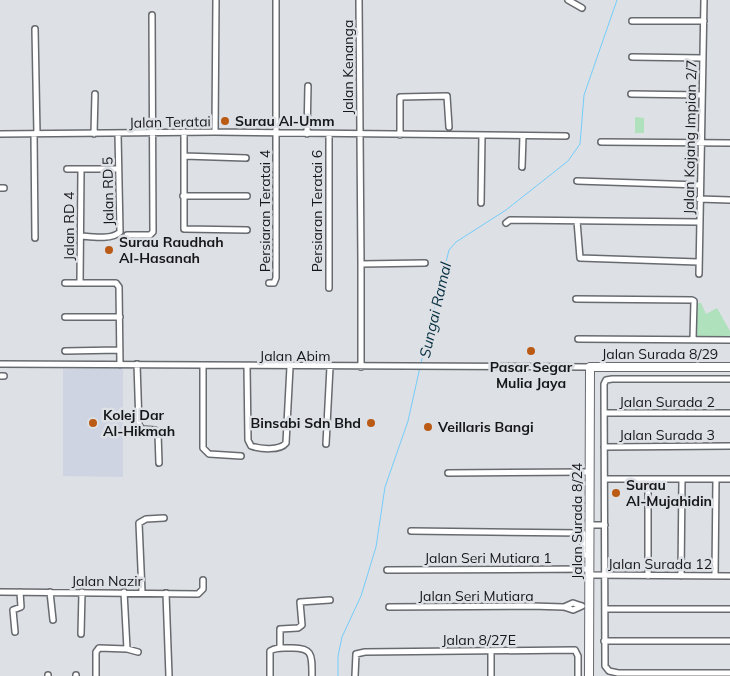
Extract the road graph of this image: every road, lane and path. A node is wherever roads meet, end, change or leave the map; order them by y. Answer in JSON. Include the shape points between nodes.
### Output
{"nodes":[{"id":1,"x":216,"y":0,"type":"edge"},
{"id":2,"x":276,"y":0,"type":"edge"},
{"id":3,"x":359,"y":0,"type":"edge"},
{"id":4,"x":568,"y":0,"type":"edge"},
{"id":5,"x":704,"y":0,"type":"edge"},
{"id":6,"x":582,"y":8,"type":"dead end"},
{"id":7,"x":152,"y":15,"type":"dead end"},
{"id":8,"x":632,"y":21,"type":"dead end"},
{"id":9,"x":704,"y":21,"type":"junction"},
{"id":10,"x":35,"y":29,"type":"dead end"},
{"id":11,"x":632,"y":57,"type":"dead end"},
{"id":12,"x":702,"y":58,"type":"junction"},
{"id":13,"x":308,"y":86,"type":"dead end"},
{"id":14,"x":95,"y":94,"type":"dead end"},
{"id":15,"x":631,"y":94,"type":"dead end"},
{"id":16,"x":702,"y":96,"type":"junction"},
{"id":17,"x":449,"y":127,"type":"dead end"},
{"id":18,"x":184,"y":132,"type":"junction"},
{"id":19,"x":215,"y":132,"type":"junction"},
{"id":20,"x":276,"y":133,"type":"junction"},
{"id":21,"x":0,"y":134,"type":"edge"},
{"id":22,"x":36,"y":134,"type":"junction"},
{"id":23,"x":94,"y":134,"type":"junction"},
{"id":24,"x":118,"y":134,"type":"junction"},
{"id":25,"x":152,"y":134,"type":"junction"},
{"id":26,"x":307,"y":134,"type":"junction"},
{"id":27,"x":329,"y":134,"type":"junction"},
{"id":28,"x":359,"y":134,"type":"junction"},
{"id":29,"x":400,"y":135,"type":"junction"},
{"id":30,"x":482,"y":135,"type":"junction"},
{"id":31,"x":523,"y":136,"type":"junction"},
{"id":32,"x":566,"y":136,"type":"dead end"},
{"id":33,"x":601,"y":142,"type":"dead end"},
{"id":34,"x":701,"y":143,"type":"junction"},
{"id":35,"x":730,"y":143,"type":"edge"},
{"id":36,"x":184,"y":156,"type":"junction"},
{"id":37,"x":246,"y":158,"type":"dead end"},
{"id":38,"x":522,"y":167,"type":"dead end"},
{"id":39,"x":67,"y":169,"type":"dead end"},
{"id":40,"x":118,"y":169,"type":"junction"},
{"id":41,"x":81,"y":170,"type":"junction"},
{"id":42,"x":577,"y":181,"type":"dead end"},
{"id":43,"x":700,"y":185,"type":"junction"},
{"id":44,"x":184,"y":196,"type":"junction"},
{"id":45,"x":247,"y":196,"type":"dead end"},
{"id":46,"x":699,"y":199,"type":"junction"},
{"id":47,"x":730,"y":200,"type":"edge"},
{"id":48,"x":481,"y":203,"type":"dead end"},
{"id":49,"x":578,"y":220,"type":"junction"},
{"id":50,"x":699,"y":222,"type":"junction"},
{"id":51,"x":506,"y":223,"type":"dead end"},
{"id":52,"x":247,"y":230,"type":"dead end"},
{"id":53,"x":127,"y":235,"type":"dead end"},
{"id":54,"x":80,"y":236,"type":"junction"},
{"id":55,"x":35,"y":238,"type":"dead end"},
{"id":56,"x":698,"y":262,"type":"junction"},
{"id":57,"x":425,"y":263,"type":"dead end"},
{"id":58,"x":361,"y":264,"type":"junction"},
{"id":59,"x":699,"y":274,"type":"dead end"},
{"id":60,"x":65,"y":283,"type":"dead end"},
{"id":61,"x":80,"y":283,"type":"junction"},
{"id":62,"x":269,"y":283,"type":"dead end"},
{"id":63,"x":329,"y":288,"type":"dead end"},
{"id":64,"x":576,"y":299,"type":"dead end"},
{"id":65,"x":65,"y":317,"type":"dead end"},
{"id":66,"x":120,"y":317,"type":"junction"},
{"id":67,"x":578,"y":339,"type":"dead end"},
{"id":68,"x":694,"y":340,"type":"junction"},
{"id":69,"x":729,"y":341,"type":"edge"},
{"id":70,"x":120,"y":350,"type":"junction"},
{"id":71,"x":65,"y":351,"type":"dead end"},
{"id":72,"x":0,"y":364,"type":"edge"},
{"id":73,"x":138,"y":364,"type":"junction"},
{"id":74,"x":120,"y":365,"type":"junction"},
{"id":75,"x":247,"y":366,"type":"junction"},
{"id":76,"x":203,"y":367,"type":"junction"},
{"id":77,"x":290,"y":367,"type":"junction"},
{"id":78,"x":330,"y":367,"type":"junction"},
{"id":79,"x":361,"y":367,"type":"junction"},
{"id":80,"x":590,"y":367,"type":"junction"},
{"id":81,"x":730,"y":367,"type":"edge"},
{"id":82,"x":730,"y":379,"type":"edge"},
{"id":83,"x":604,"y":413,"type":"junction"},
{"id":84,"x":730,"y":413,"type":"edge"},
{"id":85,"x":326,"y":444,"type":"dead end"},
{"id":86,"x":730,"y":446,"type":"edge"},
{"id":87,"x":604,"y":447,"type":"junction"},
{"id":88,"x":241,"y":456,"type":"dead end"},
{"id":89,"x":159,"y":463,"type":"dead end"},
{"id":90,"x":590,"y":472,"type":"junction"},
{"id":91,"x":448,"y":473,"type":"dead end"},
{"id":92,"x":605,"y":479,"type":"junction"},
{"id":93,"x":648,"y":479,"type":"junction"},
{"id":94,"x":682,"y":479,"type":"junction"},
{"id":95,"x":716,"y":479,"type":"junction"},
{"id":96,"x":730,"y":479,"type":"edge"},
{"id":97,"x":164,"y":518,"type":"dead end"},
{"id":98,"x":590,"y":525,"type":"junction"},
{"id":99,"x":605,"y":525,"type":"junction"},
{"id":100,"x":411,"y":531,"type":"dead end"},
{"id":101,"x":590,"y":555,"type":"junction"},
{"id":102,"x":387,"y":570,"type":"dead end"},
{"id":103,"x":590,"y":572,"type":"junction"},
{"id":104,"x":605,"y":576,"type":"junction"},
{"id":105,"x":648,"y":576,"type":"junction"},
{"id":106,"x":681,"y":576,"type":"junction"},
{"id":107,"x":715,"y":576,"type":"junction"},
{"id":108,"x":730,"y":576,"type":"edge"},
{"id":109,"x":203,"y":580,"type":"dead end"},
{"id":110,"x":0,"y":592,"type":"edge"},
{"id":111,"x":20,"y":592,"type":"junction"},
{"id":112,"x":50,"y":592,"type":"junction"},
{"id":113,"x":82,"y":592,"type":"junction"},
{"id":114,"x":124,"y":592,"type":"junction"},
{"id":115,"x":142,"y":592,"type":"junction"},
{"id":116,"x":166,"y":593,"type":"junction"},
{"id":117,"x":330,"y":600,"type":"dead end"},
{"id":118,"x":586,"y":606,"type":"junction"},
{"id":119,"x":389,"y":607,"type":"dead end"},
{"id":120,"x":605,"y":609,"type":"junction"},
{"id":121,"x":730,"y":609,"type":"edge"},
{"id":122,"x":53,"y":620,"type":"dead end"},
{"id":123,"x":15,"y":632,"type":"dead end"},
{"id":124,"x":81,"y":634,"type":"dead end"},
{"id":125,"x":604,"y":641,"type":"junction"},
{"id":126,"x":730,"y":641,"type":"edge"},
{"id":127,"x":280,"y":648,"type":"junction"},
{"id":128,"x":127,"y":649,"type":"junction"},
{"id":129,"x":138,"y":652,"type":"dead end"},
{"id":130,"x":491,"y":652,"type":"junction"},
{"id":131,"x":730,"y":673,"type":"edge"},
{"id":132,"x":96,"y":676,"type":"edge"},
{"id":133,"x":169,"y":676,"type":"edge"},
{"id":134,"x":270,"y":676,"type":"edge"},
{"id":135,"x":312,"y":676,"type":"edge"},
{"id":136,"x":355,"y":676,"type":"edge"},
{"id":137,"x":491,"y":676,"type":"edge"},
{"id":138,"x":578,"y":676,"type":"edge"},
{"id":139,"x":589,"y":676,"type":"edge"}],
"edges":[{"from":1,"to":19,"type":"street"},
{"from":2,"to":20,"type":"street"},
{"from":3,"to":28,"type":"street","name":"Jalan Kenanga"},
{"from":4,"to":6,"type":"street"},
{"from":5,"to":9,"type":"street","name":"Jalan Kajang Impian 2/7"},
{"from":7,"to":25,"type":"street"},
{"from":8,"to":9,"type":"street"},
{"from":9,"to":12,"type":"street","name":"Jalan Kajang Impian 2/7"},
{"from":10,"to":22,"type":"street"},
{"from":11,"to":12,"type":"street"},
{"from":12,"to":16,"type":"street","name":"Jalan Kajang Impian 2/7"},
{"from":13,"to":26,"type":"street"},
{"from":14,"to":23,"type":"street"},
{"from":15,"to":16,"type":"street"},
{"from":16,"to":34,"type":"street","name":"Jalan Kajang Impian 2/7"},
{"from":17,"to":29,"type":"street","via":[[447,96],[400,97]]},
{"from":18,"to":19,"type":"street","name":"Jalan Teratai"},
{"from":18,"to":25,"type":"street","name":"Jalan Teratai"},
{"from":18,"to":36,"type":"street"},
{"from":19,"to":20,"type":"street","name":"Jalan Teratai"},
{"from":20,"to":26,"type":"street","name":"Jalan Teratai"},
{"from":20,"to":62,"type":"street","name":"Persiaran Teratai 4","via":[[276,278],[274,283]]},
{"from":21,"to":22,"type":"street","name":"Jalan Teratai"},
{"from":22,"to":23,"type":"street","name":"Jalan Teratai"},
{"from":22,"to":55,"type":"street"},
{"from":23,"to":24,"type":"street","name":"Jalan Teratai"},
{"from":24,"to":25,"type":"street","name":"Jalan Teratai"},
{"from":24,"to":40,"type":"street","name":"Jalan RD 5"},
{"from":25,"to":53,"type":"street","via":[[152,234]]},
{"from":26,"to":27,"type":"street","name":"Jalan Teratai"},
{"from":27,"to":28,"type":"street","name":"Jalan Teratai"},
{"from":27,"to":63,"type":"street","name":"Persiaran Teratai 6"},
{"from":28,"to":29,"type":"street","name":"Jalan Teratai"},
{"from":28,"to":58,"type":"street","name":"Jalan Kenanga"},
{"from":29,"to":30,"type":"street","name":"Jalan Teratai"},
{"from":30,"to":31,"type":"street","name":"Jalan Teratai"},
{"from":30,"to":48,"type":"street"},
{"from":31,"to":32,"type":"street","name":"Jalan Teratai"},
{"from":31,"to":38,"type":"street"},
{"from":33,"to":34,"type":"street"},
{"from":34,"to":35,"type":"street"},
{"from":34,"to":43,"type":"street","name":"Jalan Kajang Impian 2/7"},
{"from":36,"to":37,"type":"street"},
{"from":36,"to":44,"type":"street"},
{"from":39,"to":41,"type":"street"},
{"from":40,"to":41,"type":"street"},
{"from":40,"to":54,"type":"street","name":"Jalan RD 5","via":[[120,232],[106,237]]},
{"from":41,"to":54,"type":"street","name":"Jalan RD 4"},
{"from":42,"to":43,"type":"street"},
{"from":43,"to":46,"type":"street","name":"Jalan Kajang Impian 2/7"},
{"from":44,"to":45,"type":"street"},
{"from":44,"to":52,"type":"street","via":[[184,228]]},
{"from":46,"to":47,"type":"street"},
{"from":46,"to":50,"type":"street","name":"Jalan Kajang Impian 2/7"},
{"from":49,"to":50,"type":"street"},
{"from":49,"to":51,"type":"street","via":[[510,220]]},
{"from":49,"to":56,"type":"street","via":[[580,258]]},
{"from":50,"to":56,"type":"street","name":"Jalan Kajang Impian 2/7"},
{"from":54,"to":61,"type":"street","name":"Jalan RD 4"},
{"from":56,"to":59,"type":"street","name":"Jalan Kajang Impian 2/7"},
{"from":57,"to":58,"type":"street"},
{"from":58,"to":79,"type":"street","name":"Jalan Kenanga"},
{"from":60,"to":61,"type":"street"},
{"from":61,"to":66,"type":"street","via":[[116,283]]},
{"from":64,"to":68,"type":"street","via":[[694,301]]},
{"from":65,"to":66,"type":"street"},
{"from":66,"to":70,"type":"street"},
{"from":67,"to":68,"type":"street"},
{"from":68,"to":69,"type":"street"},
{"from":70,"to":71,"type":"street"},
{"from":70,"to":74,"type":"street"},
{"from":72,"to":74,"type":"street","name":"Jalan Abim"},
{"from":73,"to":74,"type":"street","name":"Jalan Abim"},
{"from":73,"to":76,"type":"street","name":"Jalan Abim"},
{"from":73,"to":89,"type":"street","via":[[140,425],[142,429],[155,430],[158,434]]},
{"from":75,"to":76,"type":"street","name":"Jalan Abim"},
{"from":75,"to":77,"type":"street","name":"Jalan Abim"},
{"from":75,"to":77,"type":"street","via":[[248,440],[257,448],[281,448],[286,443]]},
{"from":76,"to":88,"type":"street","via":[[203,448],[208,454]]},
{"from":77,"to":78,"type":"street","name":"Jalan Abim"},
{"from":78,"to":79,"type":"street","name":"Jalan Abim"},
{"from":78,"to":85,"type":"street"},
{"from":79,"to":80,"type":"street","name":"Jalan Abim"},
{"from":80,"to":81,"type":"street","name":"Jalan Surada 8/29"},
{"from":80,"to":90,"type":"street","name":"Jalan Surada 8/24"},
{"from":82,"to":83,"type":"street","via":[[606,380]]},
{"from":83,"to":84,"type":"street","name":"Jalan Surada 2"},
{"from":83,"to":87,"type":"street"},
{"from":86,"to":87,"type":"street","name":"Jalan Surada 3"},
{"from":87,"to":92,"type":"street"},
{"from":90,"to":91,"type":"street"},
{"from":90,"to":98,"type":"street","name":"Jalan Surada 8/24"},
{"from":92,"to":93,"type":"street"},
{"from":92,"to":99,"type":"street"},
{"from":93,"to":94,"type":"street"},
{"from":93,"to":105,"type":"street"},
{"from":94,"to":95,"type":"street"},
{"from":94,"to":106,"type":"street"},
{"from":95,"to":96,"type":"street"},
{"from":95,"to":107,"type":"street"},
{"from":97,"to":115,"type":"street","via":[[146,519],[139,523]]},
{"from":98,"to":99,"type":"street"},
{"from":98,"to":101,"type":"street","name":"Jalan Surada 8/24"},
{"from":99,"to":104,"type":"street"},
{"from":100,"to":101,"type":"street","via":[[583,533],[583,556]]},
{"from":101,"to":103,"type":"street","name":"Jalan Surada 8/24"},
{"from":102,"to":103,"type":"street","name":"Jalan Seri Mutiara 1"},
{"from":103,"to":104,"type":"street","name":"Jalan Surada 12"},
{"from":103,"to":118,"type":"street","name":"Jalan Surada 8/24"},
{"from":104,"to":105,"type":"street","name":"Jalan Surada 12"},
{"from":104,"to":120,"type":"street"},
{"from":105,"to":106,"type":"street","name":"Jalan Surada 12"},
{"from":106,"to":107,"type":"street","name":"Jalan Surada 12"},
{"from":107,"to":108,"type":"street","name":"Jalan Surada 12"},
{"from":109,"to":116,"type":"street","name":"Jalan Nazir","via":[[198,594]]},
{"from":110,"to":111,"type":"street","name":"Jalan Nazir"},
{"from":111,"to":112,"type":"street","name":"Jalan Nazir"},
{"from":111,"to":123,"type":"street","via":[[21,607],[13,610]]},
{"from":112,"to":113,"type":"street","name":"Jalan Nazir"},
{"from":112,"to":122,"type":"street"},
{"from":113,"to":114,"type":"street","name":"Jalan Nazir"},
{"from":113,"to":124,"type":"street"},
{"from":114,"to":115,"type":"street","name":"Jalan Nazir"},
{"from":114,"to":128,"type":"street"},
{"from":115,"to":116,"type":"street","name":"Jalan Nazir"},
{"from":116,"to":133,"type":"street"},
{"from":117,"to":127,"type":"street","via":[[300,602],[302,624],[298,628],[280,629]]},
{"from":118,"to":119,"type":"street","name":"Jalan Seri Mutiara","via":[[573,603],[564,607]]},
{"from":118,"to":139,"type":"street","name":"Jalan Surada 8/24"},
{"from":120,"to":121,"type":"street"},
{"from":120,"to":125,"type":"street"},
{"from":125,"to":126,"type":"street"},
{"from":125,"to":131,"type":"street","via":[[606,669],[618,673]]},
{"from":127,"to":134,"type":"street","via":[[268,654]]},
{"from":127,"to":135,"type":"street","via":[[303,648],[309,652]]},
{"from":128,"to":129,"type":"street"},
{"from":128,"to":132,"type":"street","via":[[98,648]]},
{"from":130,"to":136,"type":"street","name":"Jalan 8/27E","via":[[365,652],[356,654]]},
{"from":130,"to":137,"type":"street"},
{"from":130,"to":138,"type":"street","name":"Jalan 8/27E","via":[[575,650]]}]}
